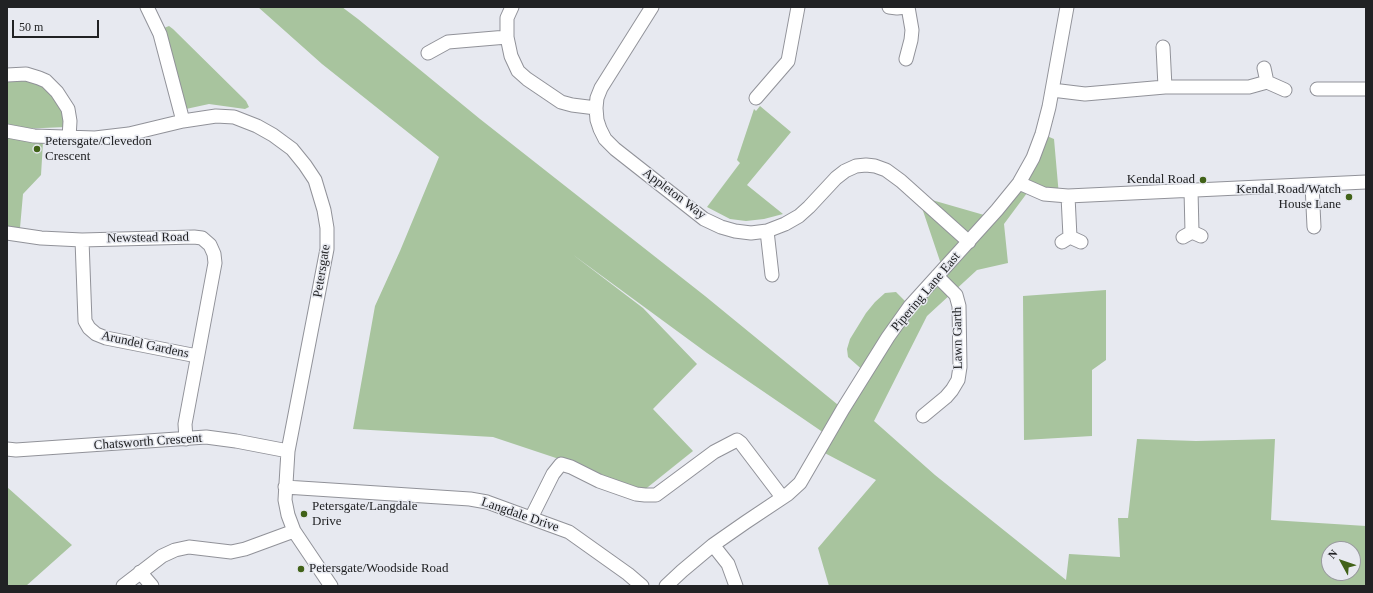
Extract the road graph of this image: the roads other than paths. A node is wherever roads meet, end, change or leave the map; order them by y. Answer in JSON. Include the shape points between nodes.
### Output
{"nodes":[{"id":1,"x":146,"y":7,"type":"edge"},
{"id":2,"x":512,"y":7,"type":"edge"},
{"id":3,"x":652,"y":7,"type":"edge"},
{"id":4,"x":798,"y":7,"type":"edge"},
{"id":5,"x":889,"y":7,"type":"edge"},
{"id":6,"x":907,"y":7,"type":"edge"},
{"id":7,"x":1067,"y":7,"type":"edge"},
{"id":8,"x":507,"y":37,"type":"junction"},
{"id":9,"x":1163,"y":47,"type":"dead end"},
{"id":10,"x":428,"y":53,"type":"dead end"},
{"id":11,"x":906,"y":59,"type":"dead end"},
{"id":12,"x":1264,"y":68,"type":"dead end"},
{"id":13,"x":7,"y":75,"type":"edge"},
{"id":14,"x":1267,"y":82,"type":"junction"},
{"id":15,"x":1165,"y":87,"type":"junction"},
{"id":16,"x":1317,"y":89,"type":"dead end"},
{"id":17,"x":1366,"y":89,"type":"edge"},
{"id":18,"x":1052,"y":90,"type":"junction"},
{"id":19,"x":1285,"y":90,"type":"dead end"},
{"id":20,"x":756,"y":98,"type":"dead end"},
{"id":21,"x":596,"y":108,"type":"junction"},
{"id":22,"x":183,"y":121,"type":"junction"},
{"id":23,"x":7,"y":131,"type":"edge"},
{"id":24,"x":69,"y":138,"type":"junction"},
{"id":25,"x":1366,"y":182,"type":"edge"},
{"id":26,"x":1019,"y":183,"type":"junction"},
{"id":27,"x":1312,"y":185,"type":"junction"},
{"id":28,"x":1191,"y":190,"type":"junction"},
{"id":29,"x":1068,"y":196,"type":"junction"},
{"id":30,"x":768,"y":230,"type":"junction"},
{"id":31,"x":1314,"y":230,"type":"dead end"},
{"id":32,"x":7,"y":233,"type":"edge"},
{"id":33,"x":1192,"y":235,"type":"dead end"},
{"id":34,"x":82,"y":240,"type":"junction"},
{"id":35,"x":1071,"y":240,"type":"dead end"},
{"id":36,"x":969,"y":242,"type":"junction"},
{"id":37,"x":772,"y":275,"type":"dead end"},
{"id":38,"x":937,"y":276,"type":"junction"},
{"id":39,"x":197,"y":356,"type":"junction"},
{"id":40,"x":922,"y":416,"type":"dead end"},
{"id":41,"x":186,"y":439,"type":"junction"},
{"id":42,"x":7,"y":449,"type":"edge"},
{"id":43,"x":288,"y":451,"type":"junction"},
{"id":44,"x":285,"y":487,"type":"junction"},
{"id":45,"x":782,"y":497,"type":"junction"},
{"id":46,"x":531,"y":518,"type":"junction"},
{"id":47,"x":294,"y":531,"type":"junction"},
{"id":48,"x":713,"y":545,"type":"junction"},
{"id":49,"x":140,"y":572,"type":"junction"},
{"id":50,"x":123,"y":586,"type":"edge"},
{"id":51,"x":152,"y":586,"type":"edge"},
{"id":52,"x":331,"y":586,"type":"edge"},
{"id":53,"x":642,"y":586,"type":"edge"},
{"id":54,"x":666,"y":586,"type":"edge"},
{"id":55,"x":736,"y":586,"type":"edge"}],
"edges":[{"from":1,"to":22,"type":"street","via":[[160,34]]},
{"from":2,"to":8,"type":"street","via":[[507,18]]},
{"from":3,"to":21,"type":"street","name":"Appleton Way","via":[[601,88]]},
{"from":4,"to":20,"type":"street","via":[[788,61]]},
{"from":5,"to":6,"type":"street"},
{"from":6,"to":11,"type":"street","via":[[912,40]]},
{"from":7,"to":18,"type":"street","name":"Pipering Lane East"},
{"from":8,"to":10,"type":"street","via":[[448,42]]},
{"from":8,"to":21,"type":"street","via":[[511,56],[518,71],[527,79],[561,102]]},
{"from":9,"to":15,"type":"street"},
{"from":12,"to":14,"type":"street"},
{"from":13,"to":24,"type":"street","via":[[26,74],[39,78],[57,92],[68,109]]},
{"from":14,"to":15,"type":"street","via":[[1249,88]]},
{"from":14,"to":19,"type":"street"},
{"from":15,"to":18,"type":"street","via":[[1085,94]]},
{"from":16,"to":17,"type":"street"},
{"from":18,"to":26,"type":"street","name":"Pipering Lane East","via":[[1042,134],[1033,158]]},
{"from":21,"to":30,"type":"street","name":"Appleton Way","via":[[600,129],[614,149],[704,219],[735,231],[751,233]]},
{"from":22,"to":24,"type":"street","name":"Petersgate","via":[[128,134]]},
{"from":22,"to":43,"type":"street","name":"Petersgate","via":[[216,116],[234,117],[256,126],[292,149],[315,180],[324,210],[327,249]]},
{"from":23,"to":24,"type":"street","name":"Petersgate"},
{"from":25,"to":27,"type":"street"},
{"from":26,"to":29,"type":"street","via":[[1044,194]]},
{"from":26,"to":36,"type":"street","name":"Pipering Lane East"},
{"from":27,"to":28,"type":"street"},
{"from":27,"to":31,"type":"street"},
{"from":28,"to":29,"type":"street"},
{"from":28,"to":33,"type":"street"},
{"from":29,"to":35,"type":"street"},
{"from":30,"to":36,"type":"street","name":"Appleton Way","via":[[799,216],[845,171],[866,165],[886,170],[901,181]]},
{"from":30,"to":37,"type":"street"},
{"from":32,"to":34,"type":"street","name":"Newstead Road"},
{"from":34,"to":39,"type":"street","name":"Arundel Gardens","via":[[85,321],[89,328],[106,338]]},
{"from":34,"to":39,"type":"street","name":"Newstead Road","via":[[194,237],[202,238],[210,245],[215,263]]},
{"from":36,"to":38,"type":"street","name":"Pipering Lane East"},
{"from":38,"to":40,"type":"street","name":"Lawn Garth","via":[[956,295],[960,306],[960,368],[958,380],[952,390]]},
{"from":38,"to":45,"type":"street","name":"Pipering Lane East","via":[[888,336],[800,483]]},
{"from":39,"to":41,"type":"street","name":"Newstead Road","via":[[185,424]]},
{"from":41,"to":42,"type":"street","name":"Chatsworth Crescent"},
{"from":41,"to":43,"type":"street","name":"Chatsworth Crescent","via":[[206,437]]},
{"from":43,"to":44,"type":"street","name":"Petersgate"},
{"from":44,"to":46,"type":"street","name":"Langdale Drive","via":[[470,499],[487,502]]},
{"from":44,"to":47,"type":"street","name":"Petersgate","via":[[288,515]]},
{"from":45,"to":46,"type":"street","via":[[737,440],[714,452],[656,495],[636,494],[561,464],[553,474]]},
{"from":45,"to":48,"type":"street","name":"Pipering Lane East"},
{"from":46,"to":53,"type":"street","name":"Langdale Drive","via":[[569,532]]},
{"from":47,"to":49,"type":"street","via":[[231,552],[189,547],[175,550]]},
{"from":47,"to":52,"type":"street","name":"Petersgate"},
{"from":48,"to":54,"type":"street","name":"Pipering Lane East"},
{"from":48,"to":55,"type":"street","via":[[728,564]]},
{"from":49,"to":50,"type":"street"},
{"from":49,"to":51,"type":"street"}]}
